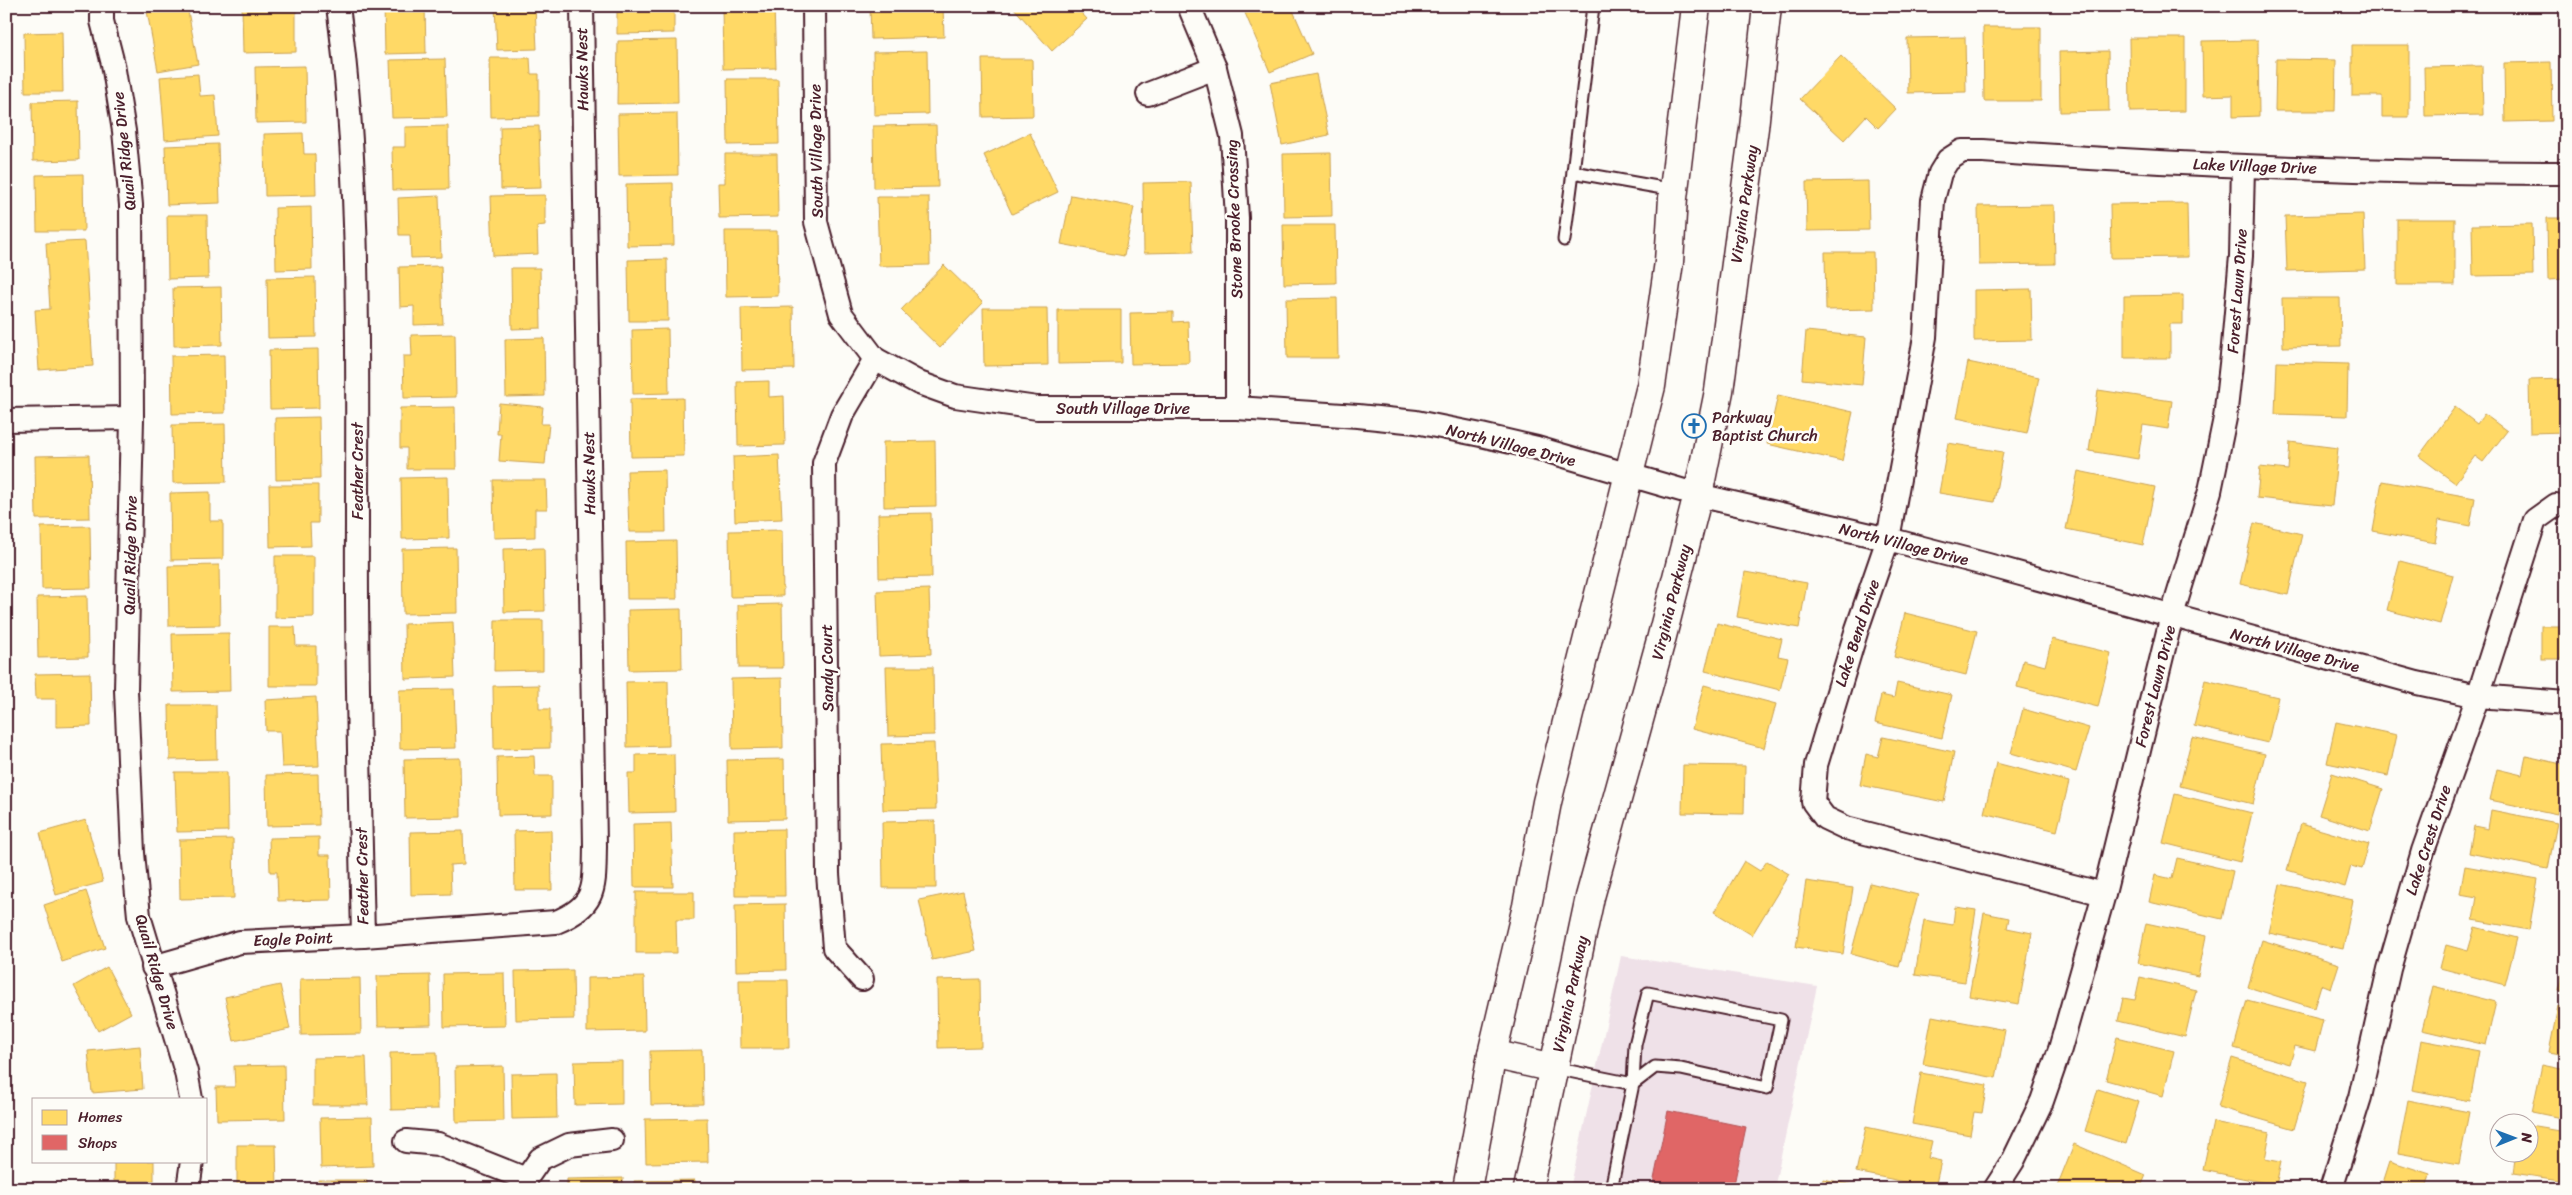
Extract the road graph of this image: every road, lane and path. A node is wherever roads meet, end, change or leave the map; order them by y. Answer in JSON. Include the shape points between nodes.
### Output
{"nodes":[{"id":1,"x":102,"y":6,"type":"edge"},
{"id":2,"x":338,"y":6,"type":"edge"},
{"id":3,"x":582,"y":6,"type":"edge"},
{"id":4,"x":814,"y":6,"type":"edge"},
{"id":5,"x":1189,"y":6,"type":"edge"},
{"id":6,"x":1593,"y":6,"type":"edge"},
{"id":7,"x":1696,"y":6,"type":"edge"},
{"id":8,"x":1767,"y":6,"type":"edge"},
{"id":9,"x":1215,"y":68,"type":"junction"},
{"id":10,"x":1148,"y":94,"type":"dead end"},
{"id":11,"x":1948,"y":160,"type":"joint"},
{"id":12,"x":2243,"y":166,"type":"junction"},
{"id":13,"x":1572,"y":172,"type":"junction"},
{"id":14,"x":2566,"y":173,"type":"edge"},
{"id":15,"x":1674,"y":190,"type":"junction"},
{"id":16,"x":1564,"y":240,"type":"dead end"},
{"id":17,"x":875,"y":359,"type":"junction"},
{"id":18,"x":1237,"y":408,"type":"junction"},
{"id":19,"x":132,"y":418,"type":"junction"},
{"id":20,"x":6,"y":420,"type":"edge"},
{"id":21,"x":1629,"y":476,"type":"junction"},
{"id":22,"x":1698,"y":495,"type":"junction"},
{"id":23,"x":2556,"y":505,"type":"dead end"},
{"id":24,"x":1888,"y":538,"type":"junction"},
{"id":25,"x":2172,"y":615,"type":"junction"},
{"id":26,"x":2478,"y":696,"type":"junction"},
{"id":27,"x":2566,"y":703,"type":"edge"},
{"id":28,"x":2104,"y":894,"type":"junction"},
{"id":29,"x":556,"y":922,"type":"joint"},
{"id":30,"x":363,"y":936,"type":"junction"},
{"id":31,"x":153,"y":967,"type":"junction"},
{"id":32,"x":862,"y":979,"type":"dead end"},
{"id":33,"x":1492,"y":1054,"type":"junction"},
{"id":34,"x":1554,"y":1068,"type":"junction"},
{"id":35,"x":1633,"y":1084,"type":"junction"},
{"id":36,"x":191,"y":1098,"type":"edge"},
{"id":37,"x":612,"y":1140,"type":"dead end"},
{"id":38,"x":406,"y":1141,"type":"dead end"},
{"id":39,"x":192,"y":1162,"type":"edge"},
{"id":40,"x":526,"y":1184,"type":"edge"},
{"id":41,"x":188,"y":1189,"type":"edge"},
{"id":42,"x":1467,"y":1189,"type":"edge"},
{"id":43,"x":1528,"y":1189,"type":"edge"},
{"id":44,"x":1611,"y":1189,"type":"edge"},
{"id":45,"x":1995,"y":1189,"type":"edge"},
{"id":46,"x":2331,"y":1189,"type":"edge"}],
"edges":[{"from":1,"to":19,"type":"street","name":"Quail Ridge Drive","via":[[102,21],[124,131],[131,205]]},
{"from":2,"to":30,"type":"street","name":"Feather Crest","via":[[346,69],[354,228]]},
{"from":3,"to":29,"type":"street","name":"Hawks Nest","via":[[595,855],[590,897],[576,914]]},
{"from":4,"to":17,"type":"street","name":"South Village Drive","via":[[816,222],[841,314]]},
{"from":5,"to":9,"type":"street","name":"Stone Brooke Crossing"},
{"from":6,"to":13,"type":"lane"},
{"from":7,"to":15,"type":"main road"},
{"from":8,"to":22,"type":"main road","name":"Virginia Parkway","via":[[1719,391]]},
{"from":9,"to":10,"type":"street"},
{"from":9,"to":18,"type":"street","name":"Stone Brooke Crossing","via":[[1232,136],[1237,218]]},
{"from":11,"to":12,"type":"street","name":"Lake Village Drive","via":[[1962,152],[1983,151]]},
{"from":11,"to":24,"type":"street","name":"Lake Bend Drive","via":[[1940,173],[1933,200],[1925,337]]},
{"from":12,"to":14,"type":"street","name":"Lake Village Drive"},
{"from":12,"to":25,"type":"street","name":"Forest Lawn Drive","via":[[2241,256],[2224,418],[2210,491]]},
{"from":13,"to":15,"type":"lane"},
{"from":13,"to":16,"type":"lane"},
{"from":15,"to":21,"type":"main road","via":[[1659,338]]},
{"from":17,"to":18,"type":"street","name":"South Village Drive","via":[[919,383],[955,396],[1037,408]]},
{"from":17,"to":32,"type":"street","name":"Sandy Court","via":[[842,415],[824,463],[828,874],[834,948]]},
{"from":18,"to":21,"type":"street","name":"North Village Drive","via":[[1416,422],[1537,448]]},
{"from":19,"to":20,"type":"street"},
{"from":19,"to":31,"type":"street","name":"Quail Ridge Drive","via":[[126,690],[139,916]]},
{"from":21,"to":22,"type":"street","name":"North Village Drive"},
{"from":21,"to":33,"type":"main road","via":[[1562,739]]},
{"from":22,"to":24,"type":"street","name":"North Village Drive"},
{"from":22,"to":34,"type":"main road","name":"Virginia Parkway","via":[[1662,640],[1590,897]]},
{"from":23,"to":26,"type":"street","name":"Lake Crest Drive","via":[[2535,520]]},
{"from":24,"to":25,"type":"street","name":"North Village Drive"},
{"from":24,"to":28,"type":"street","name":"Lake Bend Drive","via":[[1816,765],[1813,802],[1825,818],[1846,828]]},
{"from":25,"to":26,"type":"street","name":"North Village Drive","via":[[2398,678]]},
{"from":25,"to":28,"type":"street","name":"Forest Lawn Drive"},
{"from":26,"to":27,"type":"street","name":"North Village Drive"},
{"from":26,"to":46,"type":"street","name":"Lake Crest Drive","via":[[2422,851],[2389,969],[2360,1097]]},
{"from":28,"to":45,"type":"street","name":"Forest Lawn Drive","via":[[2042,1101],[2013,1161]]},
{"from":29,"to":30,"type":"street","name":"Eagle Point"},
{"from":30,"to":31,"type":"street","name":"Eagle Point","via":[[240,942]]},
{"from":31,"to":36,"type":"street","name":"Quail Ridge Drive","via":[[186,1072]]},
{"from":33,"to":34,"type":"main road"},
{"from":33,"to":42,"type":"main road"},
{"from":34,"to":35,"type":"lane"},
{"from":34,"to":43,"type":"main road","name":"Virginia Parkway"},
{"from":35,"to":35,"type":"lane","via":[[1635,1045],[1648,993],[1781,1020],[1767,1088],[1681,1069],[1655,1067]]},
{"from":35,"to":44,"type":"lane"},
{"from":37,"to":40,"type":"street","via":[[568,1145],[540,1159]]},
{"from":38,"to":40,"type":"street","via":[[438,1144]]},
{"from":39,"to":41,"type":"street"}]}
